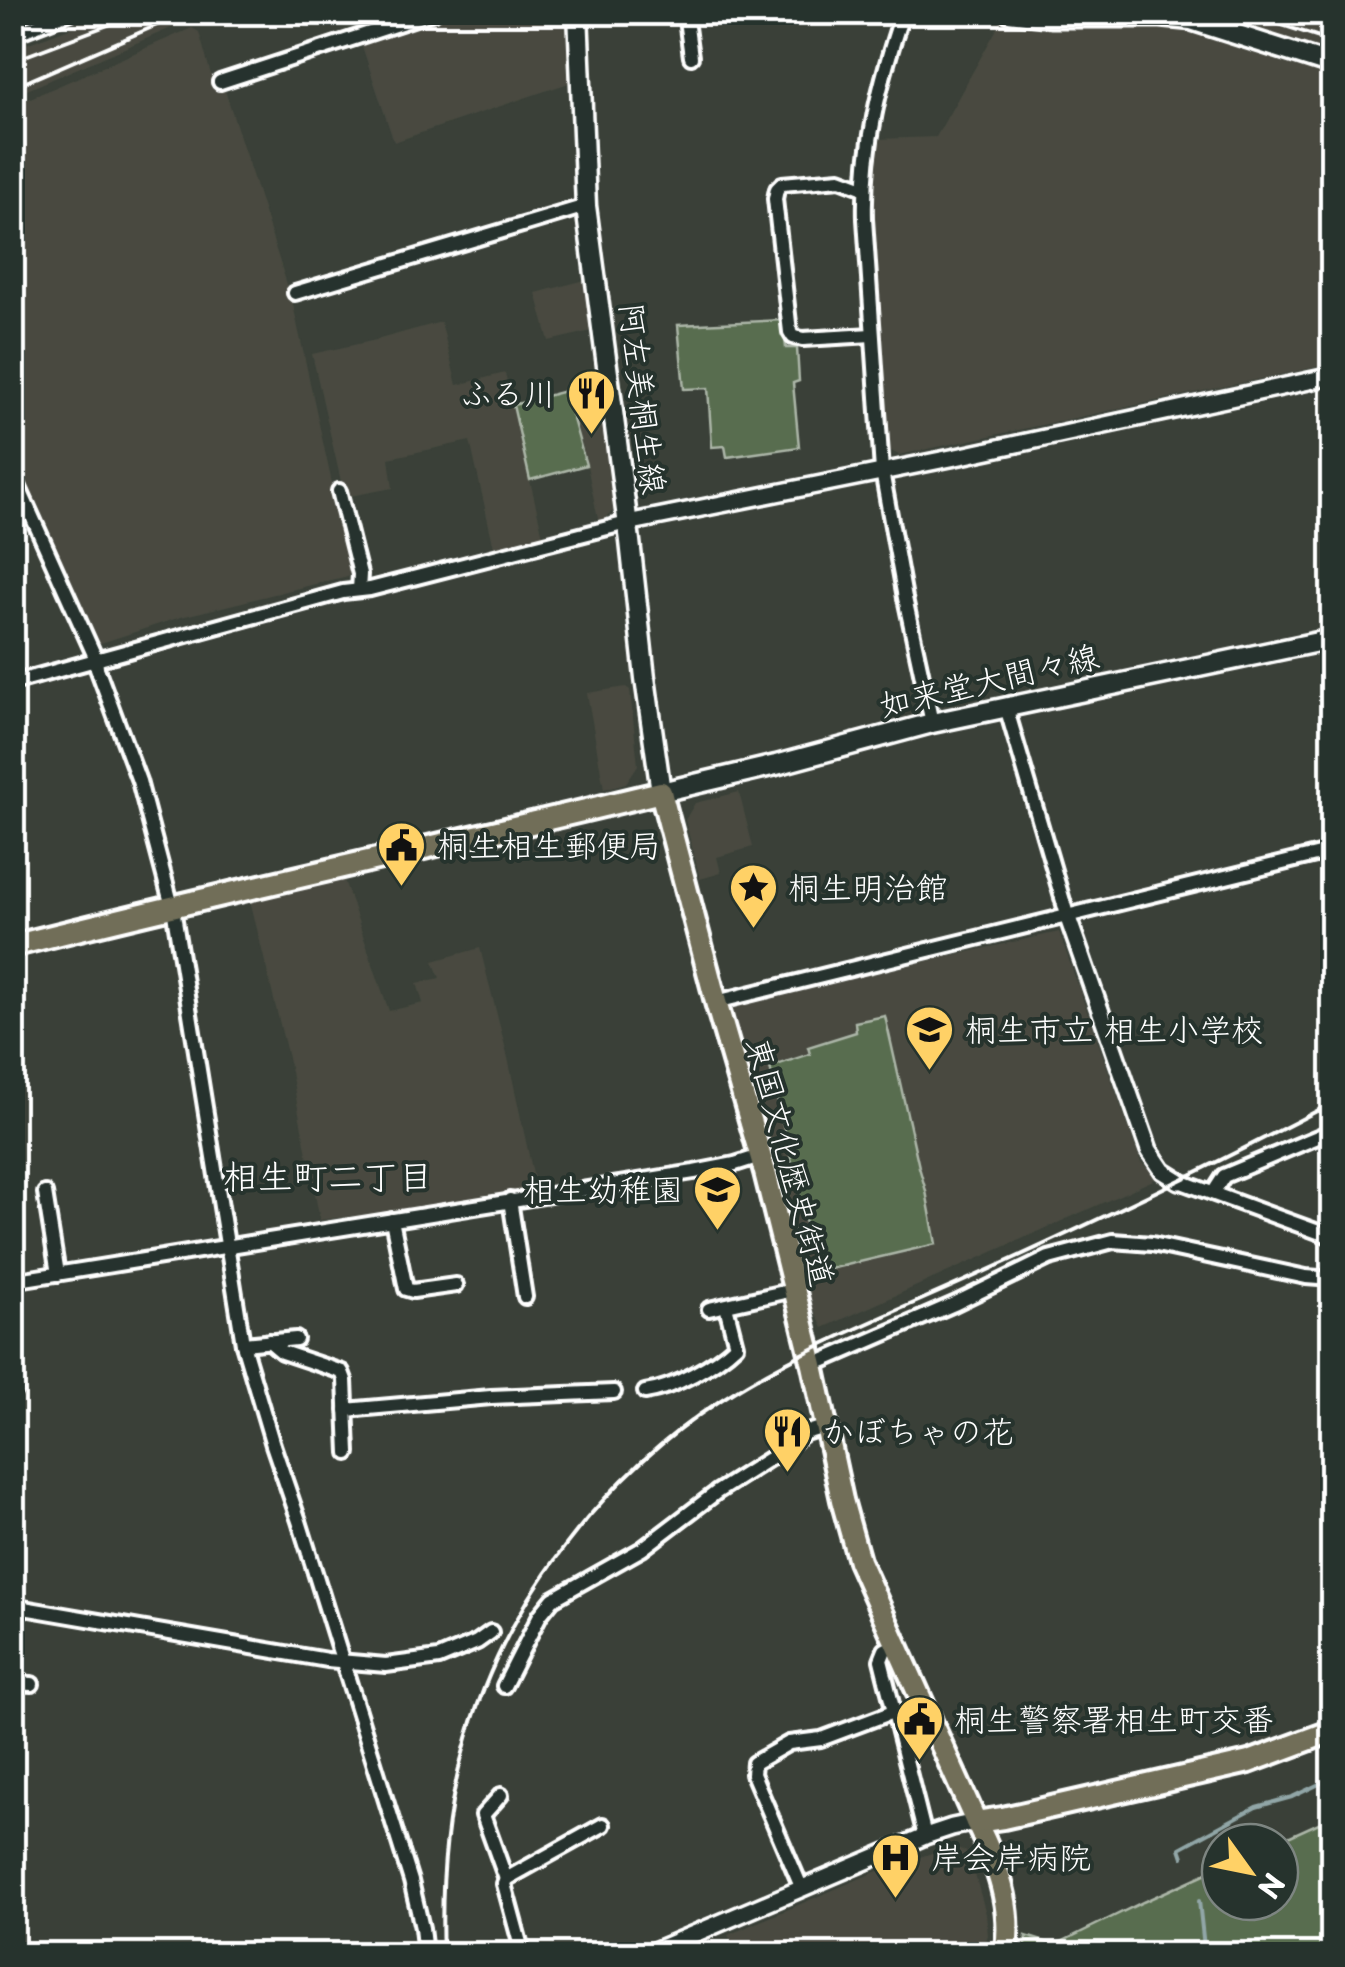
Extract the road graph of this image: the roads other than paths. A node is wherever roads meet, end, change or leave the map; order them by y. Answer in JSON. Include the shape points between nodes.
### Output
{"nodes":[{"id":1,"x":71,"y":12,"type":"edge"},
{"id":2,"x":434,"y":12,"type":"edge"},
{"id":3,"x":578,"y":12,"type":"edge"},
{"id":4,"x":684,"y":12,"type":"edge"},
{"id":5,"x":903,"y":12,"type":"edge"},
{"id":6,"x":1009,"y":12,"type":"edge"},
{"id":7,"x":12,"y":36,"type":"edge"},
{"id":8,"x":691,"y":56,"type":"dead end"},
{"id":9,"x":1332,"y":65,"type":"edge"},
{"id":10,"x":220,"y":82,"type":"dead end"},
{"id":11,"x":864,"y":188,"type":"junction"},
{"id":12,"x":586,"y":206,"type":"junction"},
{"id":13,"x":294,"y":293,"type":"dead end"},
{"id":14,"x":872,"y":336,"type":"junction"},
{"id":15,"x":1332,"y":376,"type":"edge"},
{"id":16,"x":12,"y":472,"type":"edge"},
{"id":17,"x":882,"y":472,"type":"junction"},
{"id":18,"x":338,"y":492,"type":"dead end"},
{"id":19,"x":628,"y":523,"type":"junction"},
{"id":20,"x":359,"y":590,"type":"junction"},
{"id":21,"x":1332,"y":639,"type":"edge"},
{"id":22,"x":96,"y":660,"type":"junction"},
{"id":23,"x":12,"y":684,"type":"edge"},
{"id":24,"x":1006,"y":707,"type":"junction"},
{"id":25,"x":932,"y":723,"type":"junction"},
{"id":26,"x":661,"y":792,"type":"junction"},
{"id":27,"x":1332,"y":851,"type":"edge"},
{"id":28,"x":171,"y":906,"type":"junction"},
{"id":29,"x":1068,"y":918,"type":"junction"},
{"id":30,"x":12,"y":946,"type":"edge"},
{"id":31,"x":716,"y":1002,"type":"junction"},
{"id":32,"x":1332,"y":1130,"type":"edge"},
{"id":33,"x":760,"y":1156,"type":"junction"},
{"id":34,"x":1178,"y":1181,"type":"joint"},
{"id":35,"x":45,"y":1193,"type":"dead end"},
{"id":36,"x":1212,"y":1193,"type":"junction"},
{"id":37,"x":510,"y":1200,"type":"junction"},
{"id":38,"x":392,"y":1220,"type":"junction"},
{"id":39,"x":1332,"y":1236,"type":"edge"},
{"id":40,"x":228,"y":1247,"type":"junction"},
{"id":41,"x":58,"y":1274,"type":"junction"},
{"id":42,"x":1332,"y":1279,"type":"edge"},
{"id":43,"x":12,"y":1281,"type":"edge"},
{"id":44,"x":456,"y":1285,"type":"dead end"},
{"id":45,"x":793,"y":1290,"type":"junction"},
{"id":46,"x":526,"y":1297,"type":"dead end"},
{"id":47,"x":726,"y":1306,"type":"junction"},
{"id":48,"x":709,"y":1308,"type":"dead end"},
{"id":49,"x":296,"y":1339,"type":"dead end"},
{"id":50,"x":269,"y":1341,"type":"junction"},
{"id":51,"x":243,"y":1344,"type":"junction"},
{"id":52,"x":813,"y":1365,"type":"junction"},
{"id":53,"x":614,"y":1392,"type":"dead end"},
{"id":54,"x":646,"y":1392,"type":"dead end"},
{"id":55,"x":346,"y":1410,"type":"junction"},
{"id":56,"x":826,"y":1426,"type":"junction"},
{"id":57,"x":348,"y":1452,"type":"dead end"},
{"id":58,"x":12,"y":1606,"type":"edge"},
{"id":59,"x":492,"y":1632,"type":"dead end"},
{"id":60,"x":898,"y":1643,"type":"junction"},
{"id":61,"x":343,"y":1662,"type":"junction"},
{"id":62,"x":12,"y":1683,"type":"edge"},
{"id":63,"x":32,"y":1684,"type":"dead end"},
{"id":64,"x":504,"y":1686,"type":"dead end"},
{"id":65,"x":893,"y":1712,"type":"junction"},
{"id":66,"x":1332,"y":1731,"type":"edge"},
{"id":67,"x":502,"y":1795,"type":"dead end"},
{"id":68,"x":976,"y":1822,"type":"junction"},
{"id":69,"x":603,"y":1825,"type":"dead end"},
{"id":70,"x":925,"y":1836,"type":"junction"},
{"id":71,"x":506,"y":1879,"type":"junction"},
{"id":72,"x":802,"y":1889,"type":"junction"},
{"id":73,"x":425,"y":1954,"type":"edge"},
{"id":74,"x":523,"y":1954,"type":"edge"},
{"id":75,"x":647,"y":1954,"type":"edge"},
{"id":76,"x":1005,"y":1954,"type":"edge"}],
"edges":[{"from":1,"to":7,"type":"street"},
{"from":2,"to":10,"type":"street"},
{"from":3,"to":12,"type":"main road","name":"阿左美桐生線"},
{"from":4,"to":8,"type":"street"},
{"from":5,"to":11,"type":"street","via":[[880,87]]},
{"from":6,"to":9,"type":"main road","via":[[1191,20]]},
{"from":11,"to":14,"type":"street"},
{"from":11,"to":14,"type":"street","via":[[840,179],[782,184],[775,199],[794,338]]},
{"from":12,"to":13,"type":"street"},
{"from":12,"to":19,"type":"main road","name":"阿左美桐生線"},
{"from":14,"to":17,"type":"street"},
{"from":15,"to":17,"type":"street"},
{"from":16,"to":22,"type":"street"},
{"from":17,"to":19,"type":"street"},
{"from":17,"to":25,"type":"street"},
{"from":18,"to":20,"type":"street"},
{"from":19,"to":20,"type":"street"},
{"from":19,"to":26,"type":"main road","name":"阿左美桐生線"},
{"from":20,"to":22,"type":"street"},
{"from":21,"to":24,"type":"main road","name":"如来堂大間々線"},
{"from":22,"to":23,"type":"street"},
{"from":22,"to":28,"type":"street","via":[[139,781]]},
{"from":24,"to":25,"type":"main road","name":"如来堂大間々線"},
{"from":24,"to":29,"type":"street"},
{"from":25,"to":26,"type":"main road","name":"如来堂大間々線"},
{"from":26,"to":28,"type":"main road"},
{"from":26,"to":31,"type":"main road","name":"東国文化歴史街道"},
{"from":27,"to":29,"type":"street"},
{"from":28,"to":30,"type":"main road"},
{"from":28,"to":40,"type":"street"},
{"from":29,"to":31,"type":"street"},
{"from":29,"to":34,"type":"street","via":[[1148,1150]]},
{"from":31,"to":33,"type":"main road","name":"東国文化歴史街道"},
{"from":32,"to":36,"type":"street","via":[[1224,1176]]},
{"from":33,"to":37,"type":"street"},
{"from":33,"to":45,"type":"main road","name":"東国文化歴史街道"},
{"from":34,"to":36,"type":"street"},
{"from":35,"to":41,"type":"street"},
{"from":36,"to":39,"type":"street"},
{"from":37,"to":38,"type":"street"},
{"from":37,"to":46,"type":"street"},
{"from":38,"to":40,"type":"street"},
{"from":38,"to":44,"type":"street","via":[[406,1288]]},
{"from":40,"to":41,"type":"street"},
{"from":40,"to":51,"type":"street"},
{"from":41,"to":43,"type":"street"},
{"from":42,"to":52,"type":"street","via":[[1113,1241],[1026,1269]]},
{"from":45,"to":47,"type":"street"},
{"from":45,"to":52,"type":"main road","name":"東国文化歴史街道"},
{"from":47,"to":48,"type":"street"},
{"from":47,"to":54,"type":"street","via":[[736,1346],[663,1389]]},
{"from":49,"to":50,"type":"street"},
{"from":50,"to":51,"type":"street"},
{"from":50,"to":55,"type":"street","via":[[282,1352],[340,1370]]},
{"from":51,"to":61,"type":"street"},
{"from":52,"to":56,"type":"main road","name":"東国文化歴史街道"},
{"from":53,"to":55,"type":"street"},
{"from":55,"to":57,"type":"street"},
{"from":56,"to":60,"type":"main road","name":"東国文化歴史街道","via":[[859,1561]]},
{"from":56,"to":64,"type":"street","via":[[716,1492],[642,1549],[553,1599]]},
{"from":58,"to":61,"type":"street"},
{"from":59,"to":61,"type":"street","via":[[421,1662]]},
{"from":60,"to":65,"type":"street","via":[[881,1660]]},
{"from":60,"to":68,"type":"main road","name":"東国文化歴史街道"},
{"from":61,"to":73,"type":"street","via":[[411,1880]]},
{"from":62,"to":63,"type":"street"},
{"from":65,"to":70,"type":"street"},
{"from":65,"to":72,"type":"street","via":[[790,1743],[754,1763]]},
{"from":66,"to":68,"type":"main road","via":[[1249,1762]]},
{"from":67,"to":71,"type":"street","via":[[483,1815]]},
{"from":68,"to":70,"type":"street"},
{"from":68,"to":76,"type":"main road","name":"東国文化歴史街道","via":[[1004,1890]]},
{"from":69,"to":71,"type":"street"},
{"from":70,"to":72,"type":"street"},
{"from":71,"to":74,"type":"street"},
{"from":72,"to":75,"type":"street"}]}
